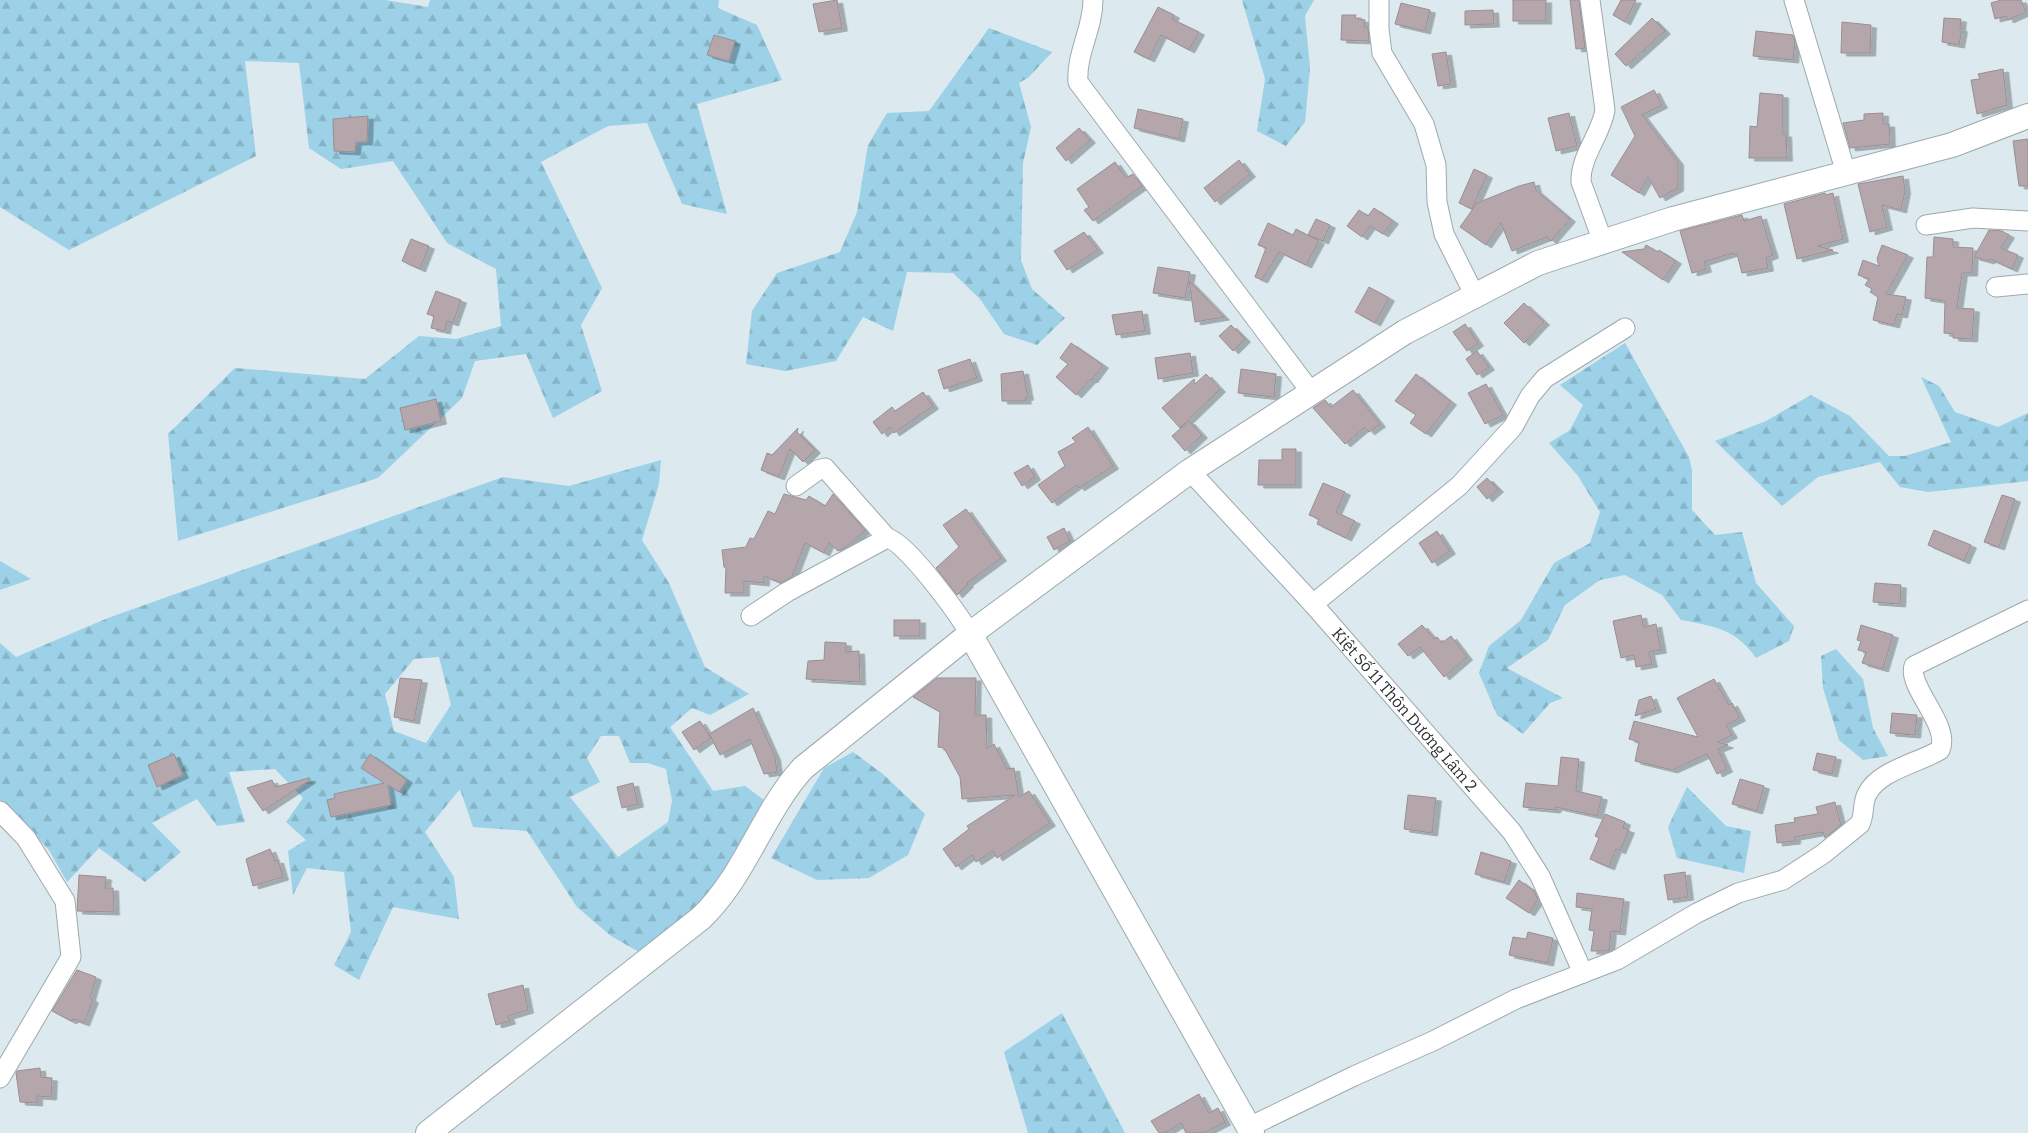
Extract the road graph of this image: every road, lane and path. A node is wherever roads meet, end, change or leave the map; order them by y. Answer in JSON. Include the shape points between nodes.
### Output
{"nodes":[{"id":1,"x":1093,"y":0,"type":"edge"},
{"id":2,"x":1379,"y":0,"type":"edge"},
{"id":3,"x":1590,"y":0,"type":"edge"},
{"id":4,"x":1794,"y":0,"type":"edge"},
{"id":5,"x":2028,"y":116,"type":"edge"},
{"id":6,"x":1846,"y":173,"type":"junction"},
{"id":7,"x":2028,"y":221,"type":"edge"},
{"id":8,"x":1926,"y":225,"type":"dead end"},
{"id":9,"x":1603,"y":242,"type":"junction"},
{"id":10,"x":2028,"y":284,"type":"edge"},
{"id":11,"x":1996,"y":288,"type":"dead end"},
{"id":12,"x":1475,"y":296,"type":"junction"},
{"id":13,"x":1625,"y":328,"type":"dead end"},
{"id":14,"x":1311,"y":392,"type":"junction"},
{"id":15,"x":1190,"y":471,"type":"junction"},
{"id":16,"x":796,"y":486,"type":"dead end"},
{"id":17,"x":887,"y":538,"type":"junction"},
{"id":18,"x":1314,"y":604,"type":"junction"},
{"id":19,"x":2028,"y":610,"type":"edge"},
{"id":20,"x":751,"y":616,"type":"dead end"},
{"id":21,"x":970,"y":634,"type":"junction"},
{"id":22,"x":0,"y":812,"type":"edge"},
{"id":23,"x":1583,"y":973,"type":"junction"},
{"id":24,"x":0,"y":1078,"type":"edge"},
{"id":25,"x":1251,"y":1130,"type":"edge"},
{"id":26,"x":428,"y":1133,"type":"edge"}],
"edges":[{"from":1,"to":14,"type":"street","via":[[1092,17],[1080,51],[1078,82]]},
{"from":2,"to":12,"type":"street","via":[[1382,53],[1424,124],[1436,166],[1437,202],[1444,234]]},
{"from":3,"to":9,"type":"street","via":[[1605,110],[1601,127],[1580,172]]},
{"from":4,"to":6,"type":"street"},
{"from":5,"to":6,"type":"street","via":[[1952,145]]},
{"from":6,"to":9,"type":"street","via":[[1673,219]]},
{"from":7,"to":8,"type":"street","via":[[1974,218]]},
{"from":9,"to":12,"type":"street","via":[[1538,263]]},
{"from":10,"to":11,"type":"street"},
{"from":12,"to":14,"type":"street","via":[[1405,332]]},
{"from":13,"to":18,"type":"street","via":[[1545,378],[1530,396],[1514,427],[1459,486]]},
{"from":14,"to":15,"type":"street"},
{"from":15,"to":18,"type":"street","name":"Kiệt Số 11 Thôn Dương Lâm 2"},
{"from":15,"to":21,"type":"street"},
{"from":16,"to":17,"type":"street","via":[[825,468]]},
{"from":17,"to":20,"type":"street","via":[[787,592]]},
{"from":17,"to":21,"type":"street","via":[[903,548],[953,607]]},
{"from":18,"to":23,"type":"street","name":"Kiệt Số 11 Thôn Dương Lâm 2","via":[[1512,832],[1540,876]]},
{"from":19,"to":23,"type":"street","via":[[1914,666],[1914,676],[1940,730],[1942,748],[1886,776],[1872,788],[1864,800],[1860,824],[1838,842],[1783,880],[1738,893],[1697,913],[1618,960]]},
{"from":21,"to":25,"type":"street"},
{"from":21,"to":26,"type":"street","via":[[803,768],[789,784],[728,889],[702,918]]},
{"from":22,"to":24,"type":"street","via":[[26,838],[66,901],[71,957]]},
{"from":23,"to":25,"type":"street","via":[[1516,999],[1433,1042],[1354,1076]]}]}
